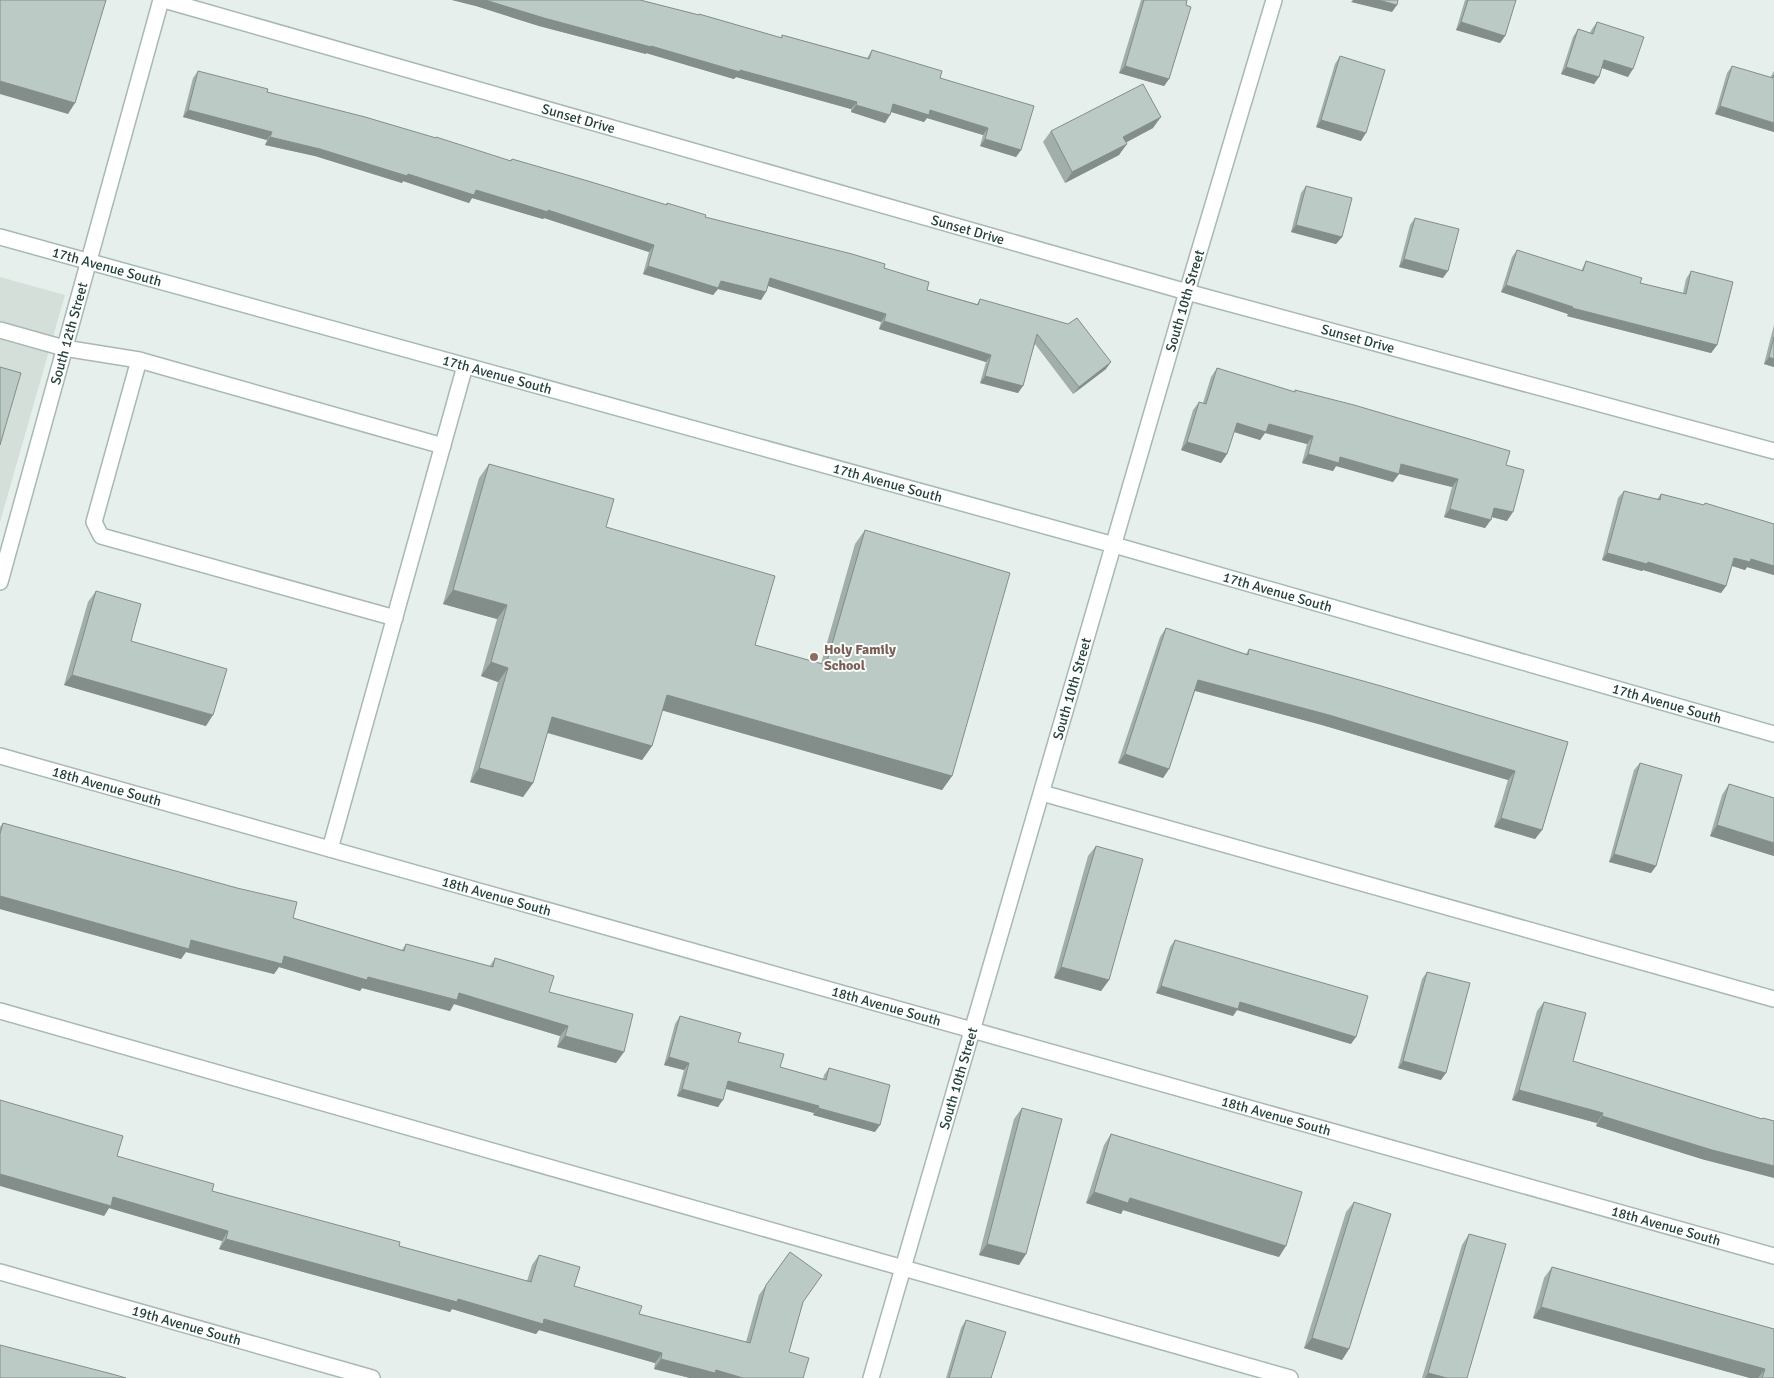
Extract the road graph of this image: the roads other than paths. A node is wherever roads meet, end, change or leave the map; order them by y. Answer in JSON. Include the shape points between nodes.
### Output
{"nodes":[{"id":1,"x":163,"y":0,"type":"edge"},
{"id":2,"x":1274,"y":0,"type":"edge"},
{"id":3,"x":0,"y":237,"type":"edge"},
{"id":4,"x":88,"y":261,"type":"junction"},
{"id":5,"x":1187,"y":292,"type":"junction"},
{"id":6,"x":0,"y":330,"type":"edge"},
{"id":7,"x":64,"y":348,"type":"junction"},
{"id":8,"x":139,"y":360,"type":"junction"},
{"id":9,"x":466,"y":366,"type":"junction"},
{"id":10,"x":443,"y":446,"type":"junction"},
{"id":11,"x":1774,"y":451,"type":"edge"},
{"id":12,"x":1114,"y":545,"type":"junction"},
{"id":13,"x":0,"y":582,"type":"edge"},
{"id":14,"x":395,"y":618,"type":"junction"},
{"id":15,"x":1774,"y":734,"type":"edge"},
{"id":16,"x":0,"y":756,"type":"edge"},
{"id":17,"x":1042,"y":793,"type":"junction"},
{"id":18,"x":330,"y":849,"type":"junction"},
{"id":19,"x":1774,"y":999,"type":"edge"},
{"id":20,"x":0,"y":1011,"type":"edge"},
{"id":21,"x":973,"y":1030,"type":"junction"},
{"id":22,"x":1774,"y":1256,"type":"edge"},
{"id":23,"x":903,"y":1268,"type":"junction"},
{"id":24,"x":0,"y":1272,"type":"edge"},
{"id":25,"x":372,"y":1378,"type":"edge"},
{"id":26,"x":871,"y":1378,"type":"edge"},
{"id":27,"x":1290,"y":1378,"type":"edge"}],
"edges":[{"from":1,"to":4,"type":"street","name":"South 12th Street"},
{"from":1,"to":5,"type":"street","name":"Sunset Drive"},
{"from":2,"to":5,"type":"street","name":"South 10th Street"},
{"from":3,"to":4,"type":"street","name":"17th Avenue South"},
{"from":4,"to":7,"type":"street","name":"South 12th Street"},
{"from":4,"to":9,"type":"street","name":"17th Avenue South"},
{"from":5,"to":11,"type":"street","name":"Sunset Drive"},
{"from":5,"to":12,"type":"street","name":"South 10th Street"},
{"from":6,"to":7,"type":"street"},
{"from":7,"to":8,"type":"street"},
{"from":7,"to":13,"type":"street","name":"South 12th Street"},
{"from":8,"to":10,"type":"street"},
{"from":8,"to":14,"type":"street","via":[[94,522],[101,536]]},
{"from":9,"to":10,"type":"street"},
{"from":9,"to":12,"type":"street","name":"17th Avenue South"},
{"from":10,"to":14,"type":"street"},
{"from":12,"to":15,"type":"street","name":"17th Avenue South"},
{"from":12,"to":17,"type":"street","name":"South 10th Street"},
{"from":14,"to":18,"type":"street"},
{"from":16,"to":18,"type":"street","name":"18th Avenue South"},
{"from":17,"to":19,"type":"street"},
{"from":17,"to":21,"type":"street","name":"South 10th Street"},
{"from":18,"to":21,"type":"street","name":"18th Avenue South"},
{"from":20,"to":23,"type":"street"},
{"from":21,"to":22,"type":"street","name":"18th Avenue South"},
{"from":21,"to":23,"type":"street","name":"South 10th Street"},
{"from":23,"to":26,"type":"street","name":"South 10th Street"},
{"from":23,"to":27,"type":"street"},
{"from":24,"to":25,"type":"street","name":"19th Avenue South"}]}
